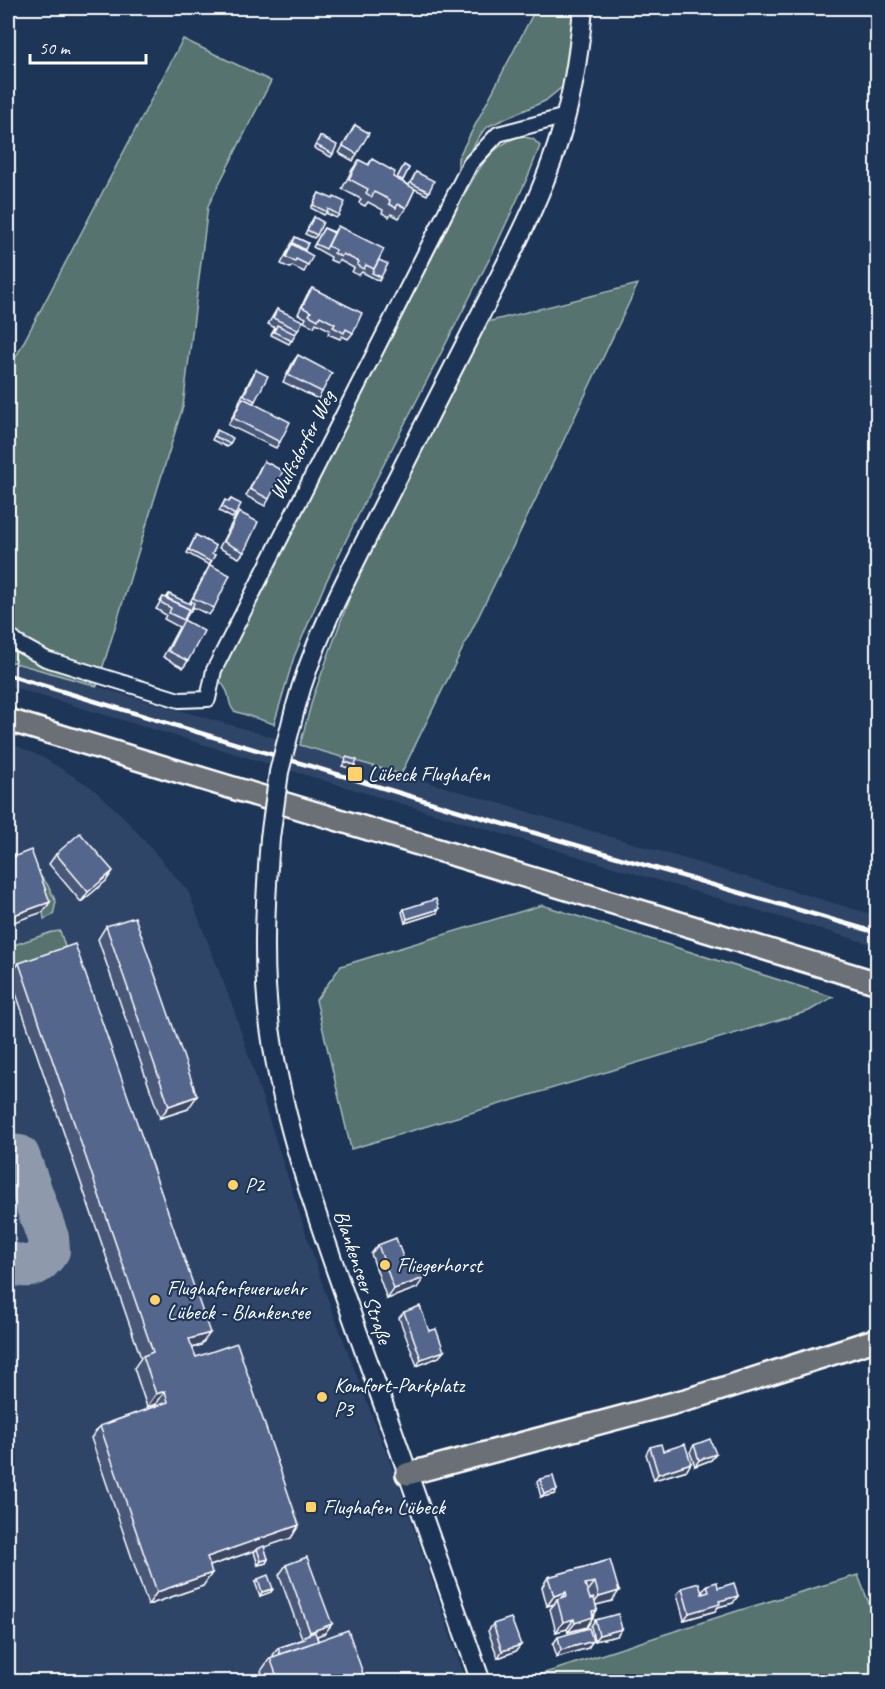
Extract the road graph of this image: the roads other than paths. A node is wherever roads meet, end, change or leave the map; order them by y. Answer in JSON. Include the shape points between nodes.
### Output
{"nodes":[{"id":1,"x":583,"y":8,"type":"edge"},
{"id":2,"x":566,"y":116,"type":"junction"},
{"id":3,"x":8,"y":634,"type":"edge"},
{"id":4,"x":8,"y":720,"type":"edge"},
{"id":5,"x":878,"y":983,"type":"edge"},
{"id":6,"x":878,"y":1339,"type":"edge"},
{"id":7,"x":407,"y":1473,"type":"junction"},
{"id":8,"x":481,"y":1682,"type":"edge"}],
"edges":[{"from":1,"to":2,"type":"street"},
{"from":2,"to":3,"type":"street","name":"Wulfsdorfer Weg","via":[[498,134],[470,164],[214,670],[208,699],[179,700],[46,659]]},
{"from":2,"to":7,"type":"street","name":"Blankenseer Straße","bridge":true,"via":[[530,215],[345,581],[311,657],[279,772],[270,838],[264,939],[272,1041],[280,1084],[334,1263]]},
{"from":4,"to":5,"type":"main road"},
{"from":6,"to":7,"type":"main road","via":[[693,1398]]},
{"from":7,"to":8,"type":"street","name":"Blankenseer Straße"}]}
